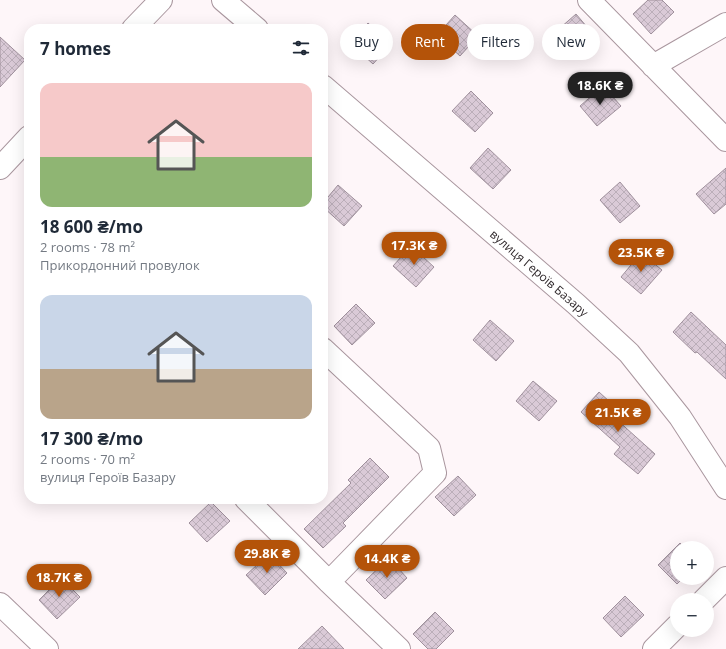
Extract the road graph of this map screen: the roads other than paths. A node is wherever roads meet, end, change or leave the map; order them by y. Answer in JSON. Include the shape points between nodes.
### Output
{"nodes":[{"id":1,"x":161,"y":0,"type":"edge"},
{"id":2,"x":223,"y":0,"type":"edge"},
{"id":3,"x":589,"y":0,"type":"edge"},
{"id":4,"x":137,"y":24,"type":"edge"},
{"id":5,"x":251,"y":24,"type":"edge"},
{"id":6,"x":726,"y":24,"type":"edge"},
{"id":7,"x":653,"y":66,"type":"junction"},
{"id":8,"x":328,"y":90,"type":"edge"},
{"id":9,"x":726,"y":140,"type":"edge"},
{"id":10,"x":24,"y":142,"type":"edge"},
{"id":11,"x":0,"y":168,"type":"edge"},
{"id":12,"x":328,"y":353,"type":"edge"},
{"id":13,"x":726,"y":488,"type":"edge"},
{"id":14,"x":251,"y":504,"type":"edge"},
{"id":15,"x":726,"y":578,"type":"edge"},
{"id":16,"x":329,"y":582,"type":"junction"},
{"id":17,"x":711,"y":593,"type":"edge"},
{"id":18,"x":0,"y":604,"type":"edge"},
{"id":19,"x":670,"y":633,"type":"edge"},
{"id":20,"x":47,"y":649,"type":"edge"},
{"id":21,"x":399,"y":649,"type":"edge"},
{"id":22,"x":654,"y":649,"type":"edge"}],
"edges":[{"from":1,"to":4,"type":"street"},
{"from":2,"to":5,"type":"street"},
{"from":3,"to":7,"type":"street"},
{"from":6,"to":7,"type":"street"},
{"from":7,"to":9,"type":"street"},
{"from":8,"to":13,"type":"street","name":"вулиця Героїв Базару","via":[[576,304],[629,353],[680,417]]},
{"from":10,"to":11,"type":"street"},
{"from":12,"to":16,"type":"street","via":[[429,448],[435,473]]},
{"from":14,"to":16,"type":"street"},
{"from":15,"to":17,"type":"street"},
{"from":16,"to":21,"type":"street"},
{"from":18,"to":20,"type":"street"},
{"from":19,"to":22,"type":"street"}]}
